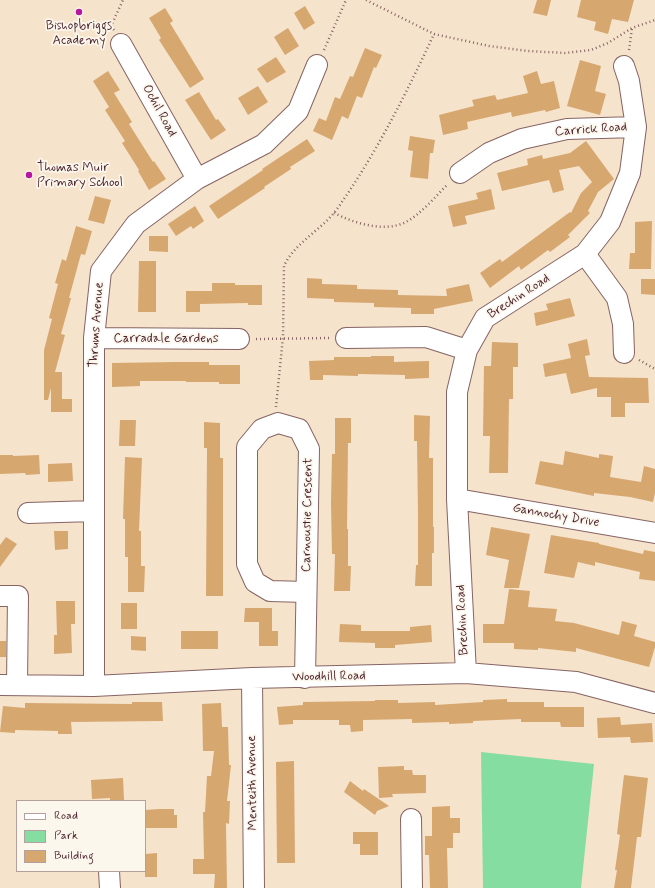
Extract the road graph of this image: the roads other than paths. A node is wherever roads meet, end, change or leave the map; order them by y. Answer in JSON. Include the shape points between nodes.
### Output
{"nodes":[{"id":1,"x":121,"y":44,"type":"road end"},
{"id":2,"x":317,"y":65,"type":"road end"},
{"id":3,"x":624,"y":66,"type":"road end"},
{"id":4,"x":636,"y":127,"type":"junction"},
{"id":5,"x":460,"y":173,"type":"road end"},
{"id":6,"x":198,"y":179,"type":"junction"},
{"id":7,"x":586,"y":254,"type":"junction"},
{"id":8,"x":94,"y":338,"type":"junction"},
{"id":9,"x":346,"y":338,"type":"road end"},
{"id":10,"x":239,"y":339,"type":"road end"},
{"id":11,"x":467,"y":350,"type":"junction"},
{"id":12,"x":624,"y":353,"type":"dead end"},
{"id":13,"x":457,"y":499,"type":"junction"},
{"id":14,"x":93,"y":511,"type":"junction"},
{"id":15,"x":28,"y":513,"type":"dead end"},
{"id":16,"x":655,"y":533,"type":"edge"},
{"id":17,"x":306,"y":592,"type":"junction"},
{"id":18,"x":0,"y":596,"type":"edge"},
{"id":19,"x":466,"y":673,"type":"junction"},
{"id":20,"x":252,"y":678,"type":"junction"},
{"id":21,"x":305,"y":678,"type":"junction"},
{"id":22,"x":8,"y":685,"type":"edge"},
{"id":23,"x":94,"y":686,"type":"junction"},
{"id":24,"x":655,"y":703,"type":"edge"},
{"id":25,"x":411,"y":819,"type":"dead end"},
{"id":26,"x":109,"y":872,"type":"edge"},
{"id":27,"x":110,"y":888,"type":"edge"},
{"id":28,"x":254,"y":888,"type":"edge"},
{"id":29,"x":412,"y":888,"type":"edge"}],
"edges":[{"from":1,"to":6,"type":"street","name":"Ochil Road"},
{"from":2,"to":6,"type":"street","name":"Thrums Avenue","via":[[298,112],[264,144]]},
{"from":3,"to":4,"type":"street","name":"Brechin Road","via":[[629,81]]},
{"from":4,"to":5,"type":"street","name":"Carrick Road","via":[[567,129],[522,139],[489,153]]},
{"from":4,"to":7,"type":"street","name":"Brechin Road","via":[[630,173],[625,186],[610,222]]},
{"from":6,"to":8,"type":"street","name":"Thrums Avenue","via":[[136,224],[101,271]]},
{"from":7,"to":11,"type":"street","name":"Brechin Road","via":[[485,318]]},
{"from":7,"to":12,"type":"street","via":[[617,298],[623,324]]},
{"from":8,"to":10,"type":"street","name":"Carradale Gardens"},
{"from":8,"to":14,"type":"street","name":"Thrums Avenue"},
{"from":9,"to":11,"type":"street","via":[[426,337]]},
{"from":11,"to":13,"type":"street","name":"Brechin Road","via":[[457,392]]},
{"from":13,"to":16,"type":"street","name":"Gannochy Drive"},
{"from":13,"to":19,"type":"street","name":"Brechin Road"},
{"from":14,"to":15,"type":"street"},
{"from":14,"to":23,"type":"street","name":"Thrums Avenue"},
{"from":17,"to":17,"type":"street","name":"Carnoustie Crescent","via":[[309,448],[299,430],[278,423],[262,429],[247,447],[247,564],[255,582],[270,590]]},
{"from":17,"to":21,"type":"street","name":"Carnoustie Crescent"},
{"from":18,"to":22,"type":"street","via":[[18,596]]},
{"from":19,"to":21,"type":"street","name":"Woodhill Road"},
{"from":19,"to":24,"type":"street","name":"Woodhill Road","via":[[576,682]]},
{"from":20,"to":21,"type":"street","name":"Woodhill Road"},
{"from":20,"to":23,"type":"street","name":"Woodhill Road"},
{"from":20,"to":28,"type":"street","name":"Menteith Avenue"},
{"from":22,"to":23,"type":"street","name":"Woodhill Road"},
{"from":25,"to":29,"type":"street"},
{"from":26,"to":27,"type":"street"}]}
